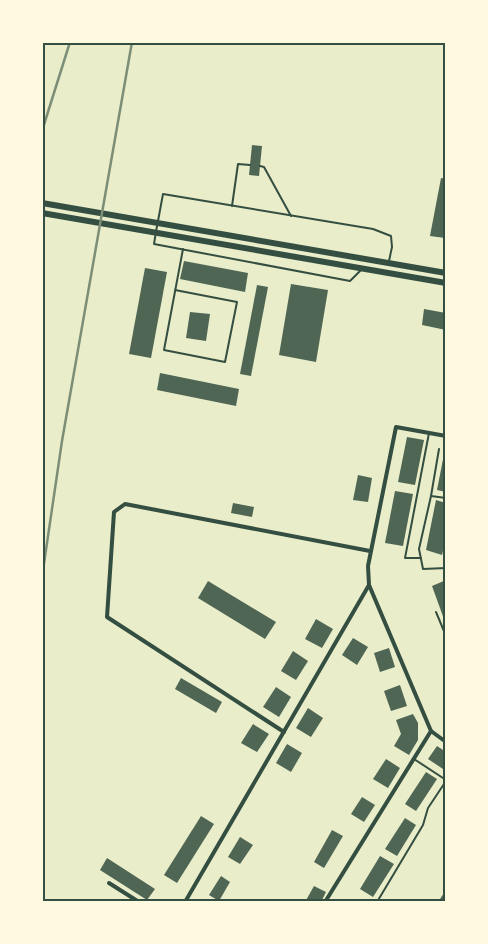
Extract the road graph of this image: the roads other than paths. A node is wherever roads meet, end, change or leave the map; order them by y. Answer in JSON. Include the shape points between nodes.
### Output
{"nodes":[{"id":1,"x":250,"y":165,"type":"dead end"},
{"id":2,"x":260,"y":166,"type":"dead end"},
{"id":3,"x":42,"y":203,"type":"edge"},
{"id":4,"x":232,"y":206,"type":"junction"},
{"id":5,"x":42,"y":213,"type":"edge"},
{"id":6,"x":291,"y":216,"type":"junction"},
{"id":7,"x":183,"y":249,"type":"junction"},
{"id":8,"x":389,"y":263,"type":"junction"},
{"id":9,"x":363,"y":268,"type":"junction"},
{"id":10,"x":446,"y":273,"type":"edge"},
{"id":11,"x":446,"y":283,"type":"edge"},
{"id":12,"x":175,"y":290,"type":"junction"},
{"id":13,"x":429,"y":433,"type":"junction"},
{"id":14,"x":446,"y":436,"type":"edge"},
{"id":15,"x":439,"y":449,"type":"dead end"},
{"id":16,"x":431,"y":496,"type":"junction"},
{"id":17,"x":446,"y":498,"type":"edge"},
{"id":18,"x":370,"y":551,"type":"junction"},
{"id":19,"x":421,"y":558,"type":"junction"},
{"id":20,"x":446,"y":568,"type":"edge"},
{"id":21,"x":369,"y":585,"type":"junction"},
{"id":22,"x":436,"y":612,"type":"dead end"},
{"id":23,"x":446,"y":636,"type":"edge"},
{"id":24,"x":431,"y":731,"type":"junction"},
{"id":25,"x":284,"y":732,"type":"junction"},
{"id":26,"x":446,"y":742,"type":"edge"},
{"id":27,"x":414,"y":758,"type":"junction"},
{"id":28,"x":446,"y":780,"type":"edge"},
{"id":29,"x":109,"y":883,"type":"dead end"},
{"id":30,"x":138,"y":902,"type":"edge"},
{"id":31,"x":185,"y":902,"type":"edge"},
{"id":32,"x":325,"y":902,"type":"edge"},
{"id":33,"x":377,"y":902,"type":"edge"}],
"edges":[{"from":1,"to":4,"type":"lane","via":[[238,164]]},
{"from":2,"to":6,"type":"lane","via":[[264,167]]},
{"from":3,"to":8,"type":"main road"},
{"from":4,"to":6,"type":"lane"},
{"from":4,"to":7,"type":"lane","via":[[163,194],[154,244]]},
{"from":5,"to":9,"type":"main road"},
{"from":6,"to":8,"type":"lane","via":[[373,229],[391,236]]},
{"from":7,"to":9,"type":"lane","via":[[350,281]]},
{"from":7,"to":12,"type":"lane"},
{"from":8,"to":10,"type":"main road"},
{"from":9,"to":11,"type":"main road"},
{"from":12,"to":12,"type":"lane","via":[[164,350],[225,362],[237,302]]},
{"from":13,"to":14,"type":"street"},
{"from":13,"to":18,"type":"street","via":[[396,427]]},
{"from":13,"to":19,"type":"lane","via":[[405,558]]},
{"from":15,"to":16,"type":"lane"},
{"from":16,"to":17,"type":"lane"},
{"from":16,"to":19,"type":"lane","via":[[419,549]]},
{"from":18,"to":21,"type":"street"},
{"from":18,"to":25,"type":"street","via":[[125,504],[114,512],[107,617]]},
{"from":19,"to":20,"type":"lane","via":[[423,569]]},
{"from":21,"to":24,"type":"street"},
{"from":21,"to":25,"type":"street"},
{"from":22,"to":23,"type":"lane"},
{"from":24,"to":26,"type":"street"},
{"from":24,"to":27,"type":"street"},
{"from":25,"to":31,"type":"street"},
{"from":27,"to":28,"type":"lane"},
{"from":27,"to":32,"type":"street"},
{"from":28,"to":33,"type":"lane"},
{"from":29,"to":30,"type":"street"}]}
